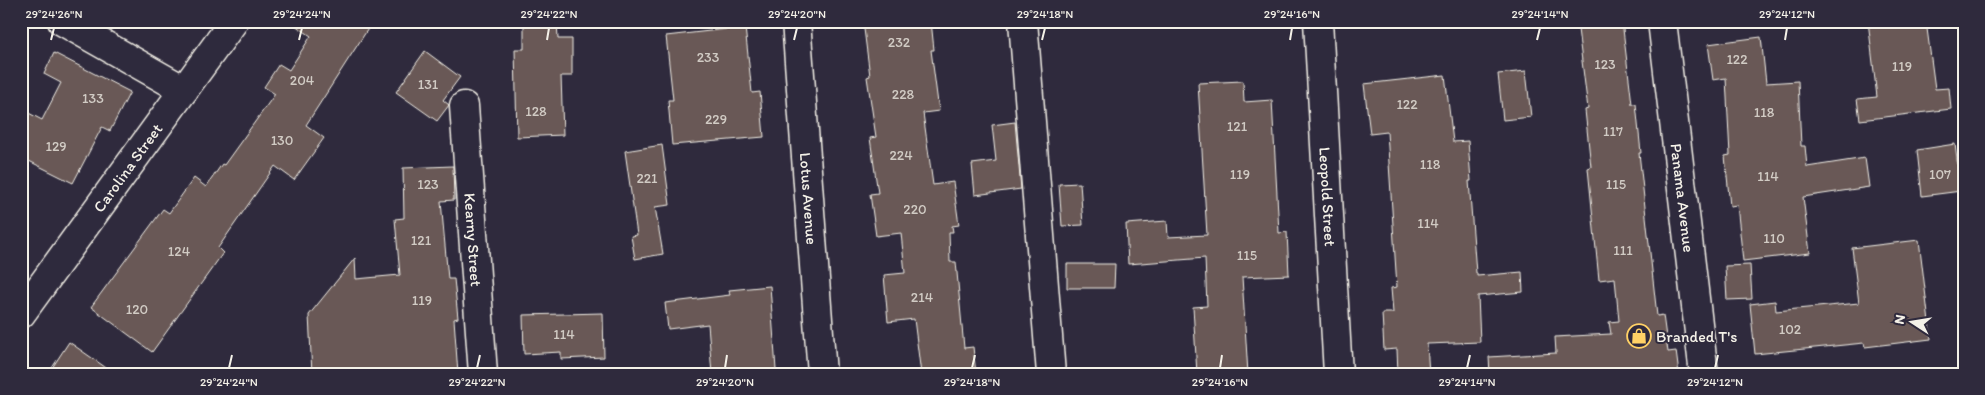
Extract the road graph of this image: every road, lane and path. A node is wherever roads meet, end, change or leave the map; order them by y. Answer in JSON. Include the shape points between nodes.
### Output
{"nodes":[{"id":1,"x":62,"y":21,"type":"edge"},
{"id":2,"x":234,"y":21,"type":"edge"},
{"id":3,"x":796,"y":21,"type":"edge"},
{"id":4,"x":1023,"y":21,"type":"edge"},
{"id":5,"x":1318,"y":21,"type":"edge"},
{"id":6,"x":1662,"y":21,"type":"edge"},
{"id":7,"x":184,"y":90,"type":"junction"},
{"id":8,"x":464,"y":106,"type":"dead end"},
{"id":9,"x":21,"y":314,"type":"edge"},
{"id":10,"x":483,"y":374,"type":"edge"},
{"id":11,"x":822,"y":374,"type":"edge"},
{"id":12,"x":1051,"y":374,"type":"edge"},
{"id":13,"x":1338,"y":374,"type":"edge"},
{"id":14,"x":1704,"y":374,"type":"edge"}],
"edges":[{"from":1,"to":7,"type":"street"},
{"from":2,"to":7,"type":"street","name":"Carolina Street"},
{"from":3,"to":11,"type":"street","name":"Lotus Avenue"},
{"from":4,"to":12,"type":"street"},
{"from":5,"to":13,"type":"street","name":"Leopold Street"},
{"from":6,"to":14,"type":"street","name":"Panama Avenue"},
{"from":7,"to":9,"type":"street","name":"Carolina Street"},
{"from":8,"to":10,"type":"street","name":"Kearny Street"}]}
